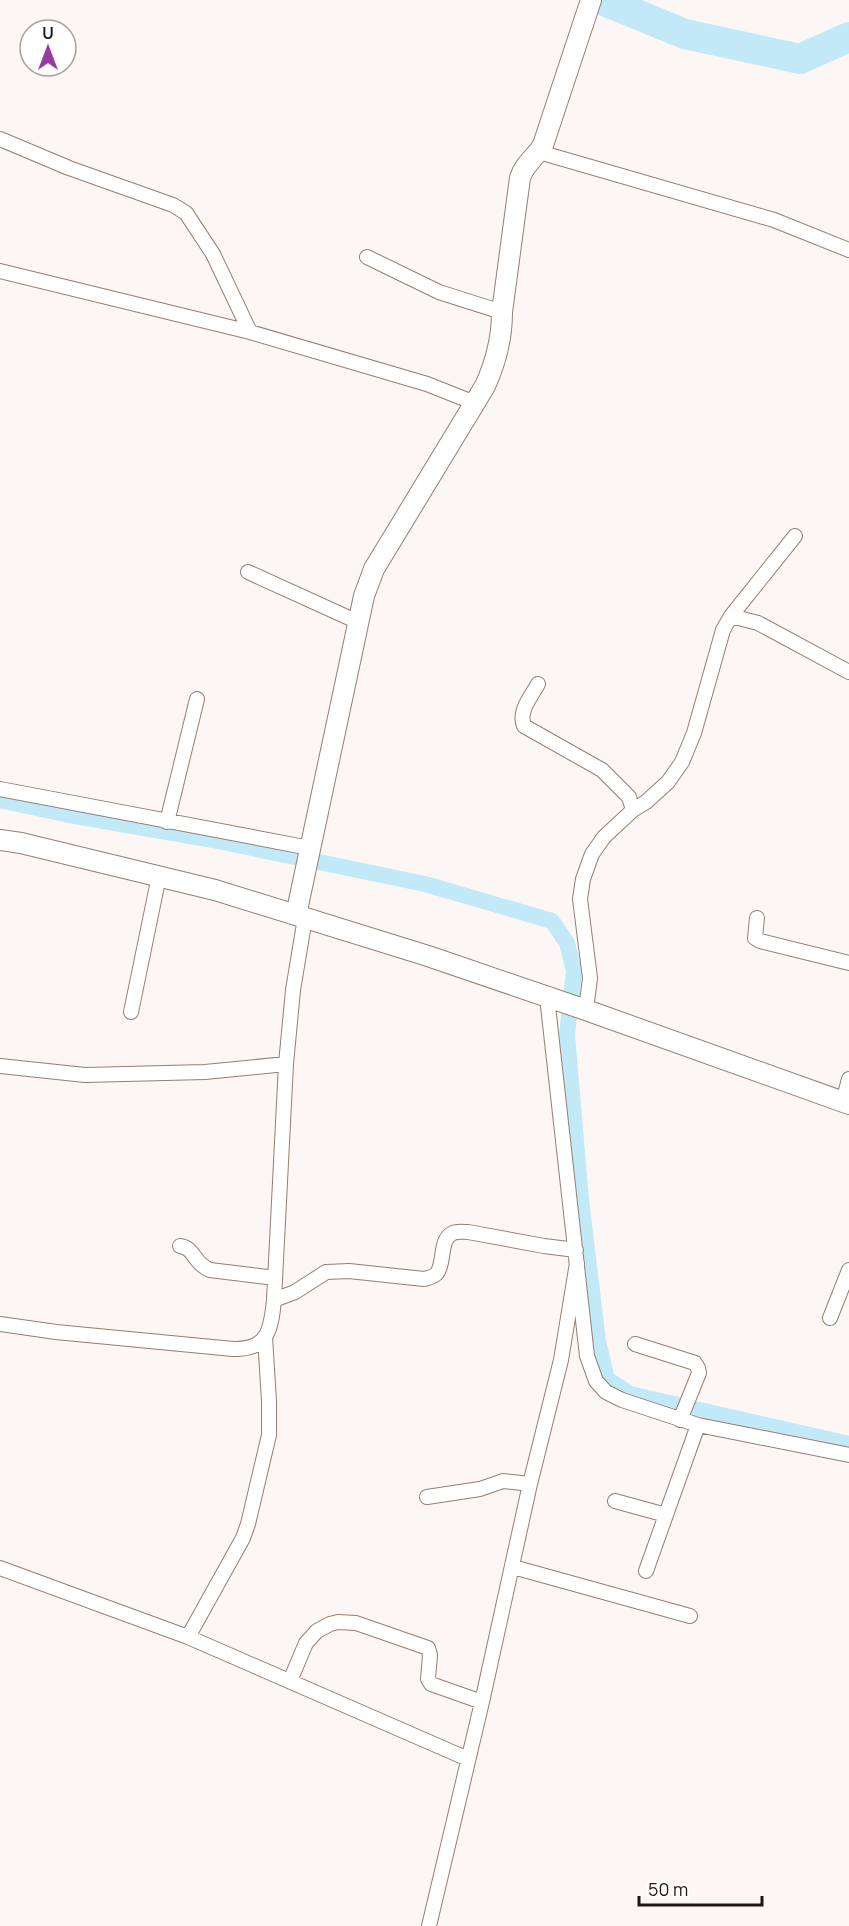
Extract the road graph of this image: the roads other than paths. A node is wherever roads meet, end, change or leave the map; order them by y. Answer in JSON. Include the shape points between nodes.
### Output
{"nodes":[{"id":1,"x":591,"y":0,"type":"edge"},
{"id":2,"x":0,"y":139,"type":"edge"},
{"id":3,"x":539,"y":152,"type":"junction"},
{"id":4,"x":849,"y":250,"type":"edge"},
{"id":5,"x":367,"y":257,"type":"dead end"},
{"id":6,"x":0,"y":271,"type":"edge"},
{"id":7,"x":502,"y":312,"type":"junction"},
{"id":8,"x":250,"y":332,"type":"junction"},
{"id":9,"x":475,"y":404,"type":"junction"},
{"id":10,"x":795,"y":536,"type":"dead end"},
{"id":11,"x":248,"y":572,"type":"dead end"},
{"id":12,"x":731,"y":616,"type":"junction"},
{"id":13,"x":358,"y":622,"type":"junction"},
{"id":14,"x":849,"y":672,"type":"edge"},
{"id":15,"x":537,"y":684,"type":"dead end"},
{"id":16,"x":197,"y":699,"type":"dead end"},
{"id":17,"x":0,"y":789,"type":"edge"},
{"id":18,"x":633,"y":810,"type":"junction"},
{"id":19,"x":167,"y":822,"type":"junction"},
{"id":20,"x":0,"y":840,"type":"edge"},
{"id":21,"x":308,"y":860,"type":"junction"},
{"id":22,"x":159,"y":876,"type":"junction"},
{"id":23,"x":300,"y":916,"type":"junction"},
{"id":24,"x":757,"y":918,"type":"dead end"},
{"id":25,"x":849,"y":963,"type":"edge"},
{"id":26,"x":552,"y":999,"type":"junction"},
{"id":27,"x":582,"y":1009,"type":"junction"},
{"id":28,"x":131,"y":1012,"type":"dead end"},
{"id":29,"x":286,"y":1064,"type":"junction"},
{"id":30,"x":0,"y":1066,"type":"edge"},
{"id":31,"x":849,"y":1079,"type":"edge"},
{"id":32,"x":846,"y":1103,"type":"edge"},
{"id":33,"x":180,"y":1246,"type":"dead end"},
{"id":34,"x":577,"y":1256,"type":"junction"},
{"id":35,"x":849,"y":1270,"type":"edge"},
{"id":36,"x":274,"y":1278,"type":"junction"},
{"id":37,"x":274,"y":1300,"type":"junction"},
{"id":38,"x":830,"y":1318,"type":"dead end"},
{"id":39,"x":0,"y":1324,"type":"edge"},
{"id":40,"x":265,"y":1337,"type":"junction"},
{"id":41,"x":635,"y":1344,"type":"dead end"},
{"id":42,"x":587,"y":1356,"type":"junction"},
{"id":43,"x":561,"y":1360,"type":"junction"},
{"id":44,"x":681,"y":1417,"type":"junction"},
{"id":45,"x":698,"y":1425,"type":"junction"},
{"id":46,"x":849,"y":1455,"type":"edge"},
{"id":47,"x":530,"y":1484,"type":"junction"},
{"id":48,"x":426,"y":1497,"type":"dead end"},
{"id":49,"x":615,"y":1501,"type":"dead end"},
{"id":50,"x":666,"y":1515,"type":"junction"},
{"id":51,"x":513,"y":1567,"type":"junction"},
{"id":52,"x":0,"y":1568,"type":"edge"},
{"id":53,"x":646,"y":1570,"type":"dead end"},
{"id":54,"x":690,"y":1616,"type":"dead end"},
{"id":55,"x":188,"y":1637,"type":"junction"},
{"id":56,"x":290,"y":1681,"type":"junction"},
{"id":57,"x":482,"y":1702,"type":"junction"},
{"id":58,"x":468,"y":1759,"type":"junction"},
{"id":59,"x":429,"y":1926,"type":"edge"}],
"edges":[{"from":1,"to":3,"type":"main road"},
{"from":2,"to":8,"type":"street","via":[[186,213],[213,254]]},
{"from":3,"to":4,"type":"street","via":[[774,220]]},
{"from":3,"to":7,"type":"main road","via":[[524,167],[520,178]]},
{"from":5,"to":7,"type":"street","via":[[439,292]]},
{"from":6,"to":8,"type":"street"},
{"from":7,"to":9,"type":"main road","via":[[495,363]]},
{"from":8,"to":9,"type":"street","via":[[426,384]]},
{"from":9,"to":13,"type":"main road","via":[[374,569]]},
{"from":10,"to":12,"type":"street"},
{"from":11,"to":13,"type":"street"},
{"from":12,"to":14,"type":"street","via":[[758,623]]},
{"from":12,"to":18,"type":"street","via":[[723,630],[682,762],[668,782]]},
{"from":13,"to":21,"type":"main road"},
{"from":15,"to":18,"type":"street","via":[[524,709],[524,726],[602,770],[629,797]]},
{"from":16,"to":19,"type":"street"},
{"from":17,"to":19,"type":"street"},
{"from":18,"to":27,"type":"street","via":[[604,837],[592,854],[583,879],[580,899],[590,978]]},
{"from":19,"to":21,"type":"street"},
{"from":20,"to":22,"type":"main road"},
{"from":21,"to":23,"type":"main road"},
{"from":22,"to":23,"type":"main road"},
{"from":22,"to":28,"type":"street"},
{"from":23,"to":26,"type":"main road"},
{"from":23,"to":29,"type":"street"},
{"from":24,"to":25,"type":"street","via":[[755,938],[760,941]]},
{"from":26,"to":27,"type":"main road"},
{"from":26,"to":34,"type":"street"},
{"from":27,"to":32,"type":"main road"},
{"from":29,"to":30,"type":"street","via":[[205,1072],[85,1076]]},
{"from":29,"to":36,"type":"street"},
{"from":31,"to":32,"type":"street"},
{"from":33,"to":36,"type":"street","via":[[187,1247],[196,1261],[210,1270]]},
{"from":34,"to":37,"type":"street","via":[[456,1232],[447,1238],[438,1273],[433,1276],[424,1279],[326,1272]]},
{"from":34,"to":42,"type":"street"},
{"from":34,"to":43,"type":"street"},
{"from":35,"to":38,"type":"street"},
{"from":36,"to":37,"type":"street"},
{"from":37,"to":40,"type":"street"},
{"from":39,"to":40,"type":"street","via":[[233,1349],[257,1346]]},
{"from":40,"to":55,"type":"street","via":[[268,1435],[248,1524]]},
{"from":41,"to":44,"type":"street","via":[[698,1368]]},
{"from":42,"to":43,"type":"street"},
{"from":42,"to":44,"type":"street","via":[[596,1381],[606,1392]]},
{"from":43,"to":47,"type":"street"},
{"from":44,"to":45,"type":"street"},
{"from":45,"to":46,"type":"street"},
{"from":45,"to":50,"type":"street"},
{"from":47,"to":48,"type":"street","via":[[503,1481],[480,1489]]},
{"from":47,"to":51,"type":"street"},
{"from":49,"to":50,"type":"street"},
{"from":50,"to":53,"type":"street"},
{"from":51,"to":54,"type":"street"},
{"from":51,"to":57,"type":"street"},
{"from":52,"to":55,"type":"street"},
{"from":55,"to":56,"type":"street"},
{"from":56,"to":57,"type":"street","via":[[311,1636],[330,1624],[356,1623],[428,1648],[431,1684]]},
{"from":56,"to":58,"type":"street"},
{"from":57,"to":58,"type":"street"},
{"from":58,"to":59,"type":"street"}]}
